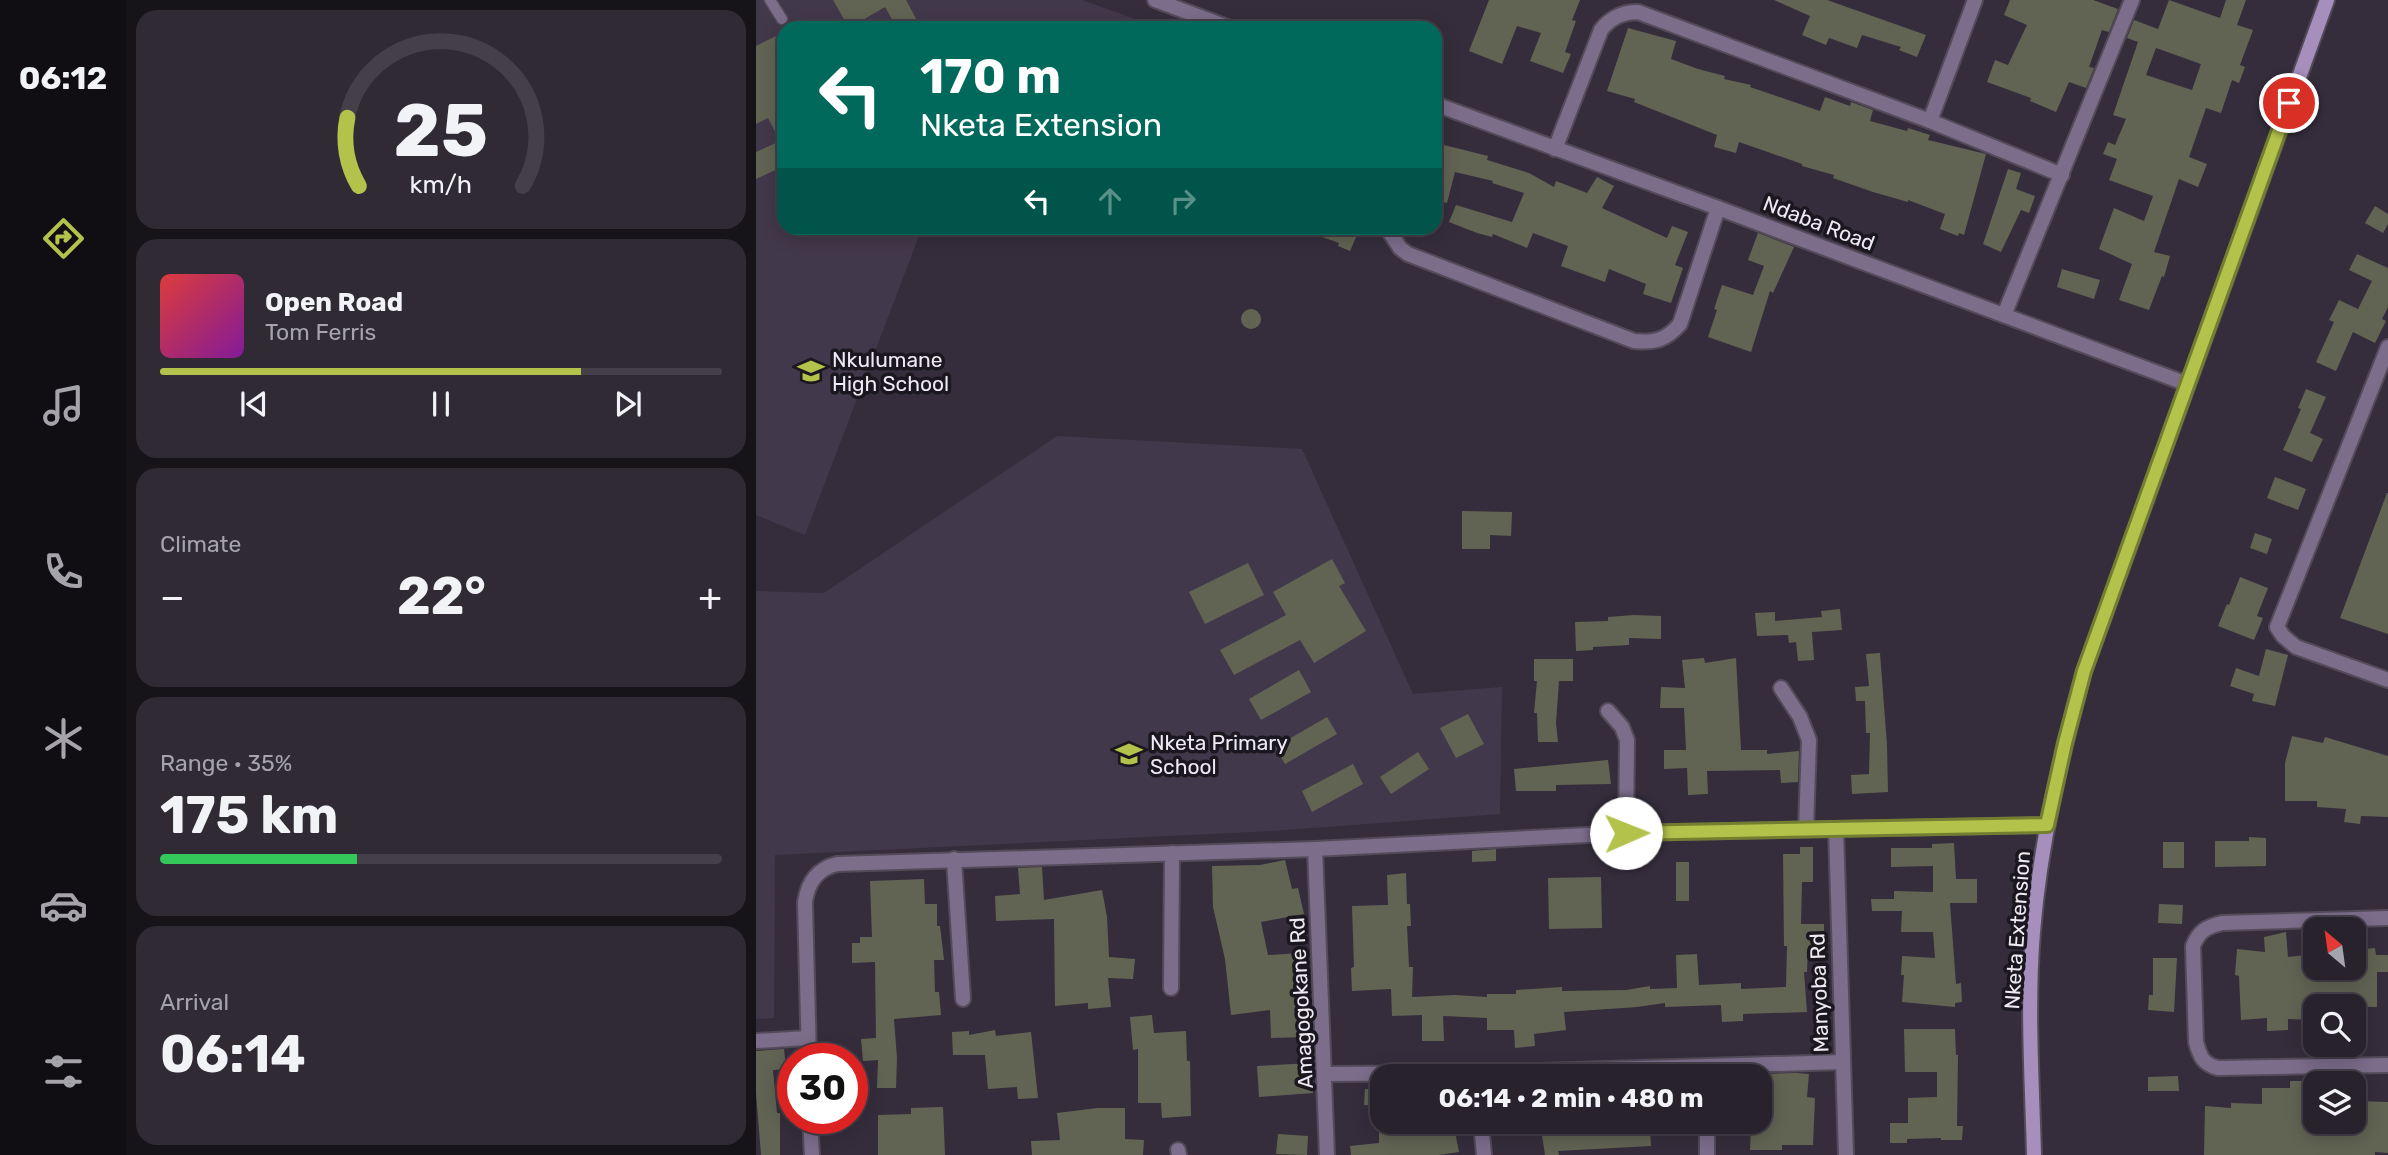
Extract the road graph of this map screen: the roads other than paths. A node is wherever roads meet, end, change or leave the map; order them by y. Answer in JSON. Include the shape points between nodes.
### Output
{"nodes":[{"id":1,"x":770,"y":0,"type":"edge"},
{"id":2,"x":1155,"y":0,"type":"edge"},
{"id":3,"x":1975,"y":0,"type":"edge"},
{"id":4,"x":2132,"y":0,"type":"edge"},
{"id":5,"x":2327,"y":0,"type":"edge"},
{"id":6,"x":782,"y":19,"type":"dead end"},
{"id":7,"x":1211,"y":21,"type":"edge"},
{"id":8,"x":1442,"y":107,"type":"edge"},
{"id":9,"x":1930,"y":121,"type":"junction"},
{"id":10,"x":1555,"y":149,"type":"junction"},
{"id":11,"x":2062,"y":175,"type":"junction"},
{"id":12,"x":1718,"y":208,"type":"junction"},
{"id":13,"x":1392,"y":235,"type":"edge"},
{"id":14,"x":2004,"y":315,"type":"junction"},
{"id":15,"x":2388,"y":347,"type":"edge"},
{"id":16,"x":2187,"y":384,"type":"junction"},
{"id":17,"x":2388,"y":680,"type":"edge"},
{"id":18,"x":1781,"y":688,"type":"dead end"},
{"id":19,"x":1608,"y":710,"type":"dead end"},
{"id":20,"x":2047,"y":825,"type":"junction"},
{"id":21,"x":1806,"y":829,"type":"junction"},
{"id":22,"x":1836,"y":830,"type":"junction"},
{"id":23,"x":1626,"y":833,"type":"junction"},
{"id":24,"x":1315,"y":849,"type":"junction"},
{"id":25,"x":1172,"y":853,"type":"junction"},
{"id":26,"x":954,"y":859,"type":"junction"},
{"id":27,"x":2388,"y":918,"type":"edge"},
{"id":28,"x":1171,"y":988,"type":"dead end"},
{"id":29,"x":963,"y":999,"type":"dead end"},
{"id":30,"x":808,"y":1038,"type":"junction"},
{"id":31,"x":756,"y":1041,"type":"edge"},
{"id":32,"x":808,"y":1043,"type":"edge"},
{"id":33,"x":1842,"y":1062,"type":"junction"},
{"id":34,"x":2388,"y":1065,"type":"edge"},
{"id":35,"x":1772,"y":1066,"type":"edge"},
{"id":36,"x":1325,"y":1074,"type":"junction"},
{"id":37,"x":1370,"y":1074,"type":"edge"},
{"id":38,"x":811,"y":1134,"type":"edge"},
{"id":39,"x":1482,"y":1134,"type":"edge"},
{"id":40,"x":1707,"y":1134,"type":"edge"},
{"id":41,"x":812,"y":1155,"type":"edge"},
{"id":42,"x":1328,"y":1155,"type":"edge"},
{"id":43,"x":1484,"y":1155,"type":"edge"},
{"id":44,"x":1707,"y":1155,"type":"edge"},
{"id":45,"x":1846,"y":1155,"type":"edge"},
{"id":46,"x":2034,"y":1155,"type":"edge"}],
"edges":[{"from":1,"to":6,"type":"lane"},
{"from":2,"to":7,"type":"street"},
{"from":3,"to":9,"type":"street"},
{"from":4,"to":11,"type":"street"},
{"from":5,"to":16,"type":"street","name":"Nketa Extension"},
{"from":8,"to":10,"type":"street","name":"Ndaba Road"},
{"from":9,"to":10,"type":"street","via":[[1629,12],[1611,19],[1601,30]]},
{"from":9,"to":11,"type":"street"},
{"from":10,"to":12,"type":"street","name":"Ndaba Road"},
{"from":11,"to":14,"type":"street"},
{"from":12,"to":13,"type":"street","via":[[1680,324],[1670,335],[1647,343],[1408,254]]},
{"from":12,"to":14,"type":"street","name":"Ndaba Road"},
{"from":14,"to":16,"type":"street","name":"Ndaba Road"},
{"from":15,"to":17,"type":"street","via":[[2277,627],[2297,647]]},
{"from":16,"to":20,"type":"street","name":"Nketa Extension","via":[[2084,671]]},
{"from":18,"to":21,"type":"street","via":[[1809,740]]},
{"from":19,"to":23,"type":"street","via":[[1627,740]]},
{"from":20,"to":22,"type":"street"},
{"from":20,"to":46,"type":"street","name":"Nketa Extension","via":[[2030,992]]},
{"from":21,"to":22,"type":"street"},
{"from":21,"to":23,"type":"street"},
{"from":22,"to":33,"type":"street","name":"Manyoba Rd"},
{"from":23,"to":24,"type":"street"},
{"from":24,"to":25,"type":"street"},
{"from":24,"to":36,"type":"street","name":"Amagogokane Rd"},
{"from":25,"to":26,"type":"street"},
{"from":25,"to":28,"type":"street"},
{"from":26,"to":29,"type":"street"},
{"from":26,"to":30,"type":"street","via":[[837,864],[813,877],[804,902]]},
{"from":27,"to":34,"type":"street","via":[[2222,923],[2207,926],[2193,946],[2196,1042],[2206,1065]]},
{"from":30,"to":31,"type":"street"},
{"from":30,"to":32,"type":"street"},
{"from":33,"to":35,"type":"street"},
{"from":33,"to":45,"type":"street","name":"Manyoba Rd"},
{"from":36,"to":37,"type":"street"},
{"from":36,"to":42,"type":"street","name":"Amagogokane Rd"},
{"from":38,"to":41,"type":"street"},
{"from":39,"to":43,"type":"street"},
{"from":40,"to":44,"type":"street"}]}
